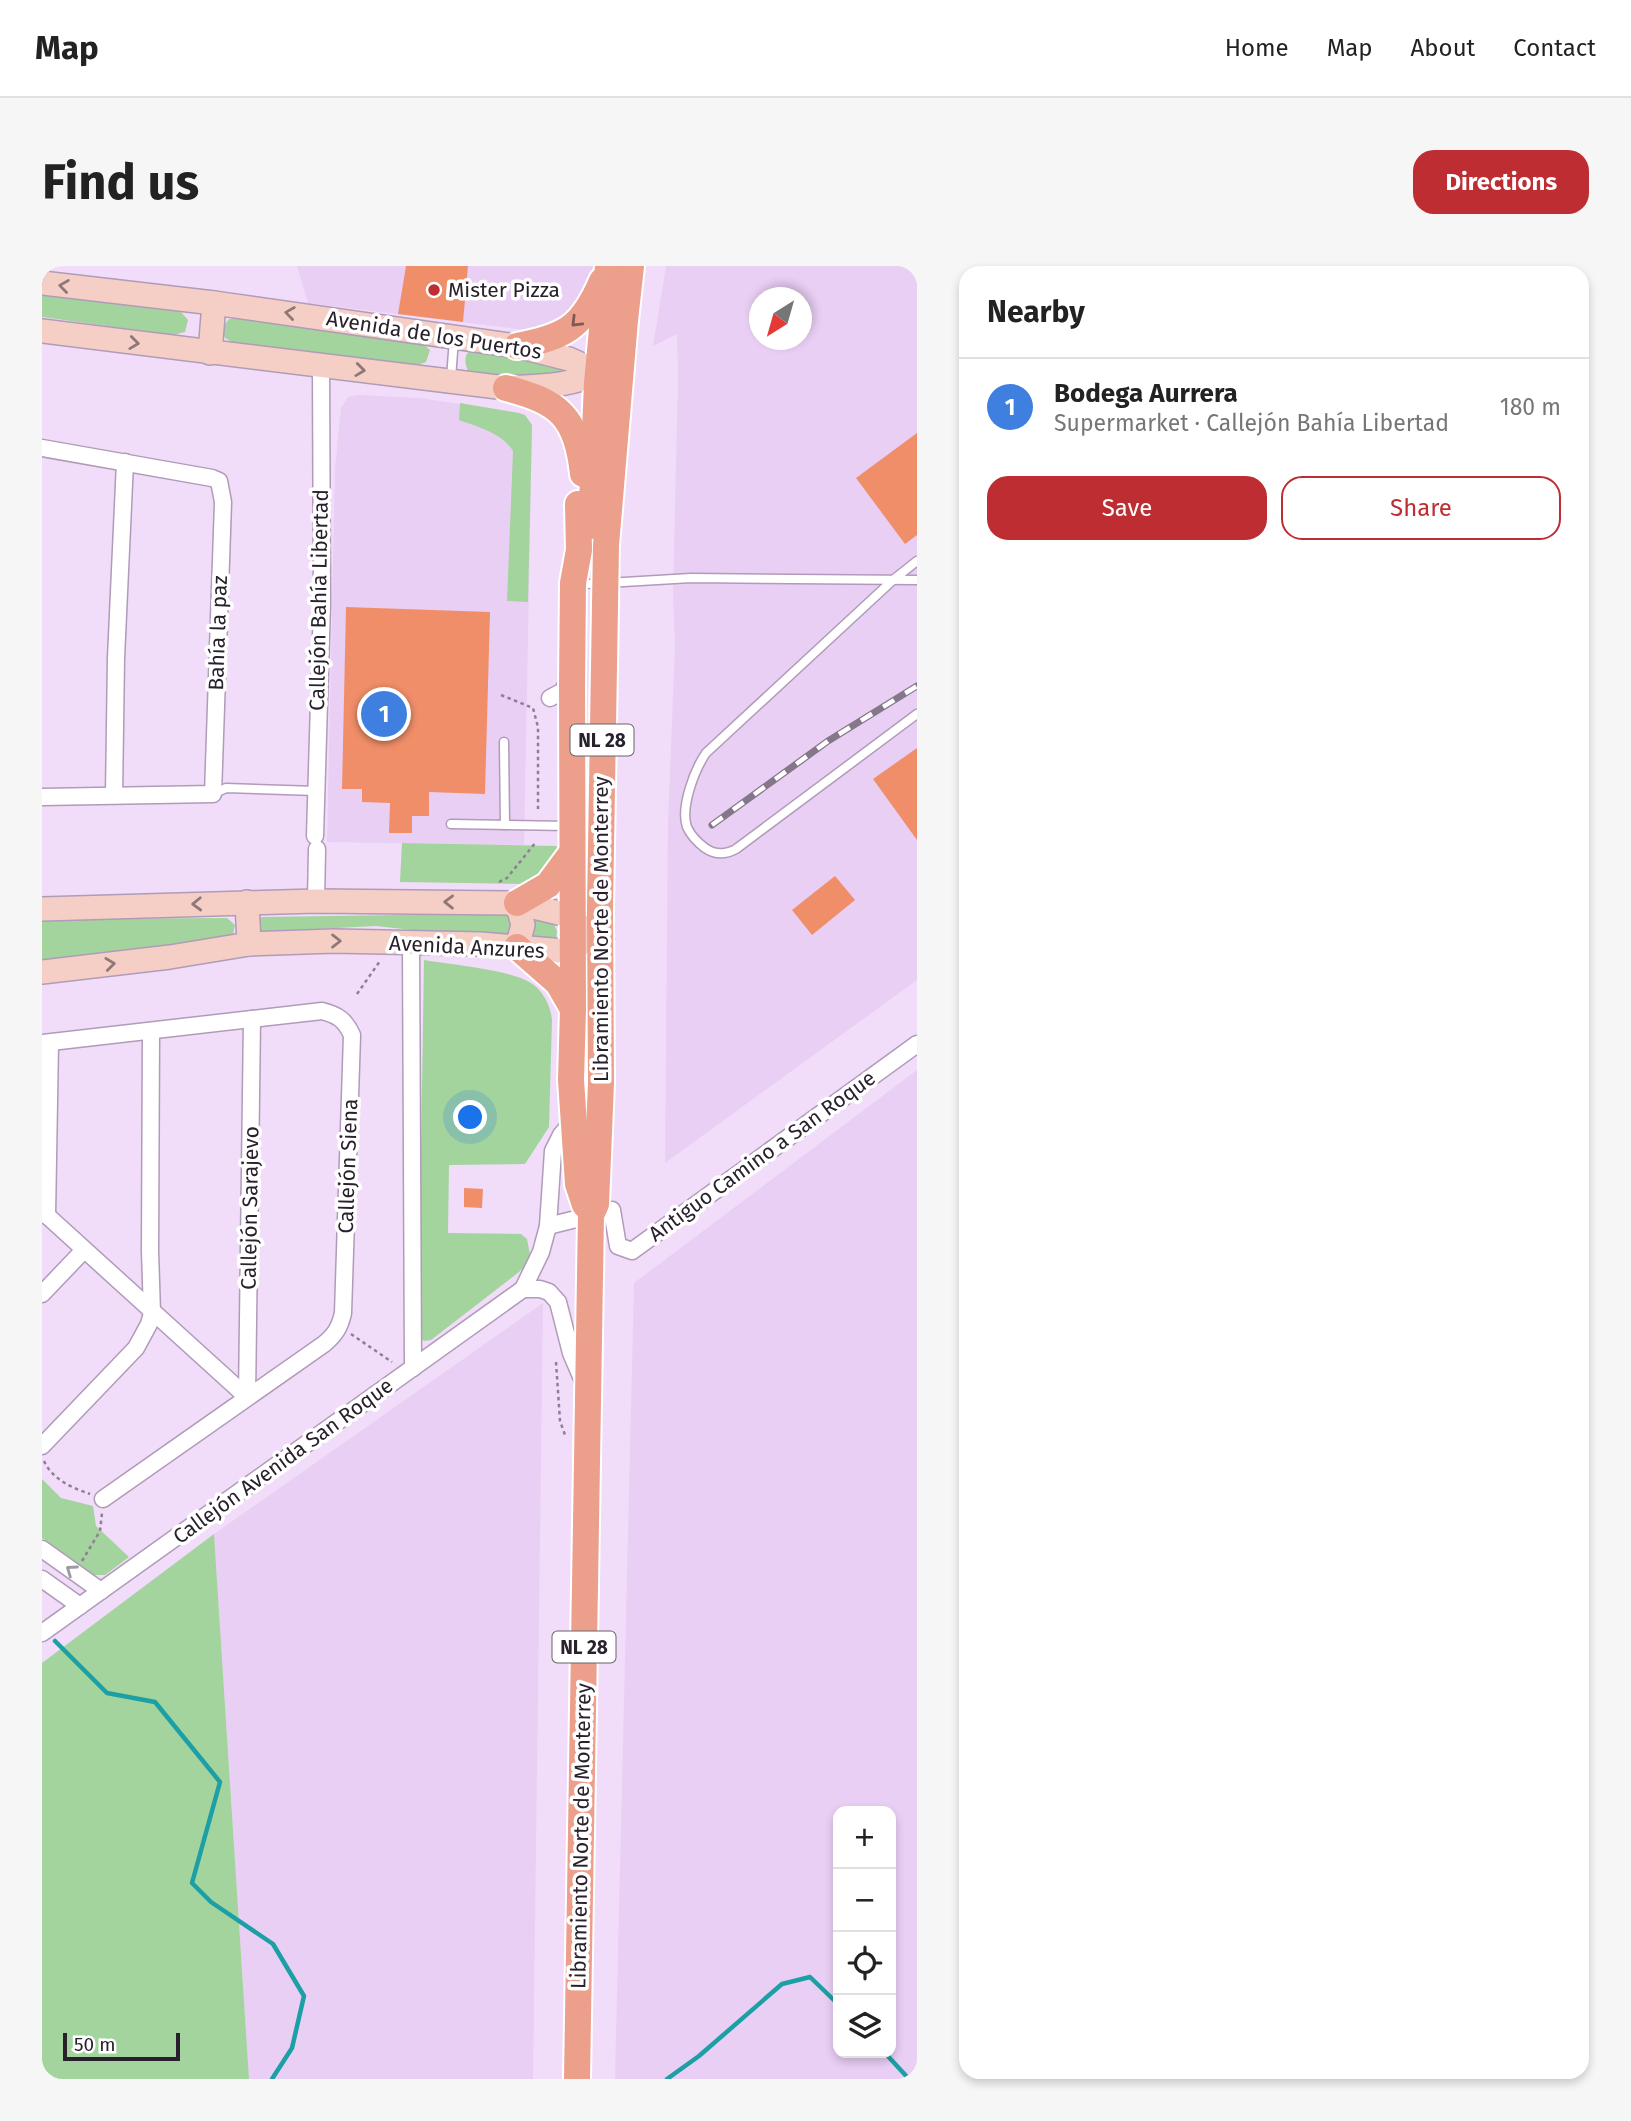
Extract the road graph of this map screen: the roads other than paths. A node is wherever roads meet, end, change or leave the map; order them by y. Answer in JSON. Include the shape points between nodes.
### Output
{"nodes":[{"id":1,"x":607,"y":266,"type":"edge"},
{"id":2,"x":621,"y":266,"type":"edge"},
{"id":3,"x":632,"y":266,"type":"edge"},
{"id":4,"x":42,"y":283,"type":"edge"},
{"id":5,"x":214,"y":303,"type":"junction"},
{"id":6,"x":42,"y":331,"type":"edge"},
{"id":7,"x":454,"y":336,"type":"junction"},
{"id":8,"x":517,"y":346,"type":"junction"},
{"id":9,"x":209,"y":353,"type":"junction"},
{"id":10,"x":321,"y":365,"type":"junction"},
{"id":11,"x":598,"y":372,"type":"junction"},
{"id":12,"x":450,"y":382,"type":"junction"},
{"id":13,"x":506,"y":388,"type":"junction"},
{"id":14,"x":577,"y":443,"type":"junction"},
{"id":15,"x":42,"y":448,"type":"edge"},
{"id":16,"x":125,"y":462,"type":"junction"},
{"id":17,"x":917,"y":561,"type":"edge"},
{"id":18,"x":597,"y":563,"type":"junction"},
{"id":19,"x":893,"y":580,"type":"junction"},
{"id":20,"x":917,"y":580,"type":"edge"},
{"id":21,"x":573,"y":623,"type":"junction"},
{"id":22,"x":917,"y":714,"type":"edge"},
{"id":23,"x":503,"y":742,"type":"dead end"},
{"id":24,"x":602,"y":789,"type":"junction"},
{"id":25,"x":316,"y":791,"type":"junction"},
{"id":26,"x":213,"y":794,"type":"junction"},
{"id":27,"x":114,"y":795,"type":"junction"},
{"id":28,"x":42,"y":797,"type":"edge"},
{"id":29,"x":451,"y":824,"type":"dead end"},
{"id":30,"x":505,"y":825,"type":"junction"},
{"id":31,"x":571,"y":826,"type":"junction"},
{"id":32,"x":571,"y":854,"type":"junction"},
{"id":33,"x":316,"y":901,"type":"junction"},
{"id":34,"x":247,"y":902,"type":"junction"},
{"id":35,"x":517,"y":903,"type":"junction"},
{"id":36,"x":42,"y":909,"type":"edge"},
{"id":37,"x":576,"y":933,"type":"junction"},
{"id":38,"x":411,"y":943,"type":"junction"},
{"id":39,"x":249,"y":944,"type":"junction"},
{"id":40,"x":517,"y":947,"type":"junction"},
{"id":41,"x":42,"y":972,"type":"edge"},
{"id":42,"x":573,"y":1009,"type":"junction"},
{"id":43,"x":252,"y":1019,"type":"junction"},
{"id":44,"x":152,"y":1032,"type":"junction"},
{"id":45,"x":46,"y":1043,"type":"edge"},
{"id":46,"x":917,"y":1044,"type":"edge"},
{"id":47,"x":601,"y":1083,"type":"junction"},
{"id":48,"x":574,"y":1120,"type":"junction"},
{"id":49,"x":588,"y":1210,"type":"junction"},
{"id":50,"x":44,"y":1214,"type":"edge"},
{"id":51,"x":548,"y":1226,"type":"junction"},
{"id":52,"x":84,"y":1250,"type":"junction"},
{"id":53,"x":523,"y":1289,"type":"junction"},
{"id":54,"x":42,"y":1294,"type":"edge"},
{"id":55,"x":152,"y":1313,"type":"junction"},
{"id":56,"x":410,"y":1370,"type":"junction"},
{"id":57,"x":587,"y":1389,"type":"junction"},
{"id":58,"x":247,"y":1397,"type":"junction"},
{"id":59,"x":42,"y":1447,"type":"edge"},
{"id":60,"x":103,"y":1499,"type":"road end"},
{"id":61,"x":42,"y":1549,"type":"edge"},
{"id":62,"x":42,"y":1579,"type":"edge"},
{"id":63,"x":101,"y":1591,"type":"junction"},
{"id":64,"x":80,"y":1606,"type":"junction"},
{"id":65,"x":42,"y":1633,"type":"edge"},
{"id":66,"x":577,"y":2079,"type":"edge"}],
"edges":[{"from":1,"to":8,"type":"main road","one_way":true,"via":[[596,294],[574,326],[550,339]]},
{"from":1,"to":11,"type":"main road"},
{"from":2,"to":11,"type":"main road","via":[[610,344]]},
{"from":3,"to":18,"type":"main road","name":"Libramiento Norte de Monterrey","number":"NL 28"},
{"from":5,"to":4,"type":"street","name":"Avenida de los Puertos","one_way":true},
{"from":7,"to":5,"type":"street","name":"Avenida de los Puertos","one_way":true},
{"from":5,"to":9,"type":"street"},
{"from":6,"to":9,"type":"street","name":"Avenida de los Puertos","one_way":true},
{"from":7,"to":8,"type":"street","name":"Avenida de los Puertos"},
{"from":7,"to":12,"type":"lane"},
{"from":8,"to":11,"type":"street","name":"Avenida de los Puertos","via":[[569,359]]},
{"from":9,"to":10,"type":"street","name":"Avenida de los Puertos"},
{"from":10,"to":12,"type":"street","name":"Avenida de los Puertos","one_way":true},
{"from":10,"to":25,"type":"street","name":"Callejón Bahía Libertad","via":[[322,603]]},
{"from":11,"to":13,"type":"street","name":"Avenida de los Puertos","via":[[560,384]]},
{"from":11,"to":18,"type":"main road","via":[[606,391]]},
{"from":12,"to":13,"type":"street","name":"Avenida de los Puertos"},
{"from":13,"to":14,"type":"main road","via":[[535,396],[559,410]]},
{"from":14,"to":18,"type":"main road"},
{"from":14,"to":21,"type":"main road","via":[[579,550]]},
{"from":15,"to":16,"type":"street","name":"Bahía la paz"},
{"from":16,"to":26,"type":"street","name":"Bahía la paz","via":[[200,475],[222,486]]},
{"from":16,"to":27,"type":"street"},
{"from":17,"to":19,"type":"lane"},
{"from":18,"to":19,"type":"lane","via":[[691,578]]},
{"from":18,"to":21,"type":"main road"},
{"from":18,"to":24,"type":"main road","name":"Libramiento Norte de Monterrey","number":"NL 28"},
{"from":18,"to":37,"type":"main road","name":"Libramiento Norte de Monterrey","number":"NL 28"},
{"from":19,"to":20,"type":"lane"},
{"from":19,"to":22,"type":"lane","via":[[706,753],[692,778],[685,819],[688,828],[709,851],[720,854],[736,849]]},
{"from":21,"to":31,"type":"main road"},
{"from":23,"to":30,"type":"lane"},
{"from":24,"to":37,"type":"main road","via":[[595,905],[592,920]]},
{"from":24,"to":47,"type":"main road","name":"Libramiento Norte de Monterrey","number":"NL 28"},
{"from":25,"to":26,"type":"lane","via":[[226,788]]},
{"from":25,"to":33,"type":"street","name":"Callejón Bahía Libertad"},
{"from":26,"to":27,"type":"street"},
{"from":27,"to":28,"type":"street"},
{"from":29,"to":30,"type":"lane"},
{"from":30,"to":31,"type":"lane"},
{"from":31,"to":32,"type":"main road"},
{"from":32,"to":35,"type":"main road","via":[[548,885]]},
{"from":32,"to":37,"type":"main road"},
{"from":33,"to":34,"type":"street","name":"Avenida Anzures"},
{"from":35,"to":33,"type":"street","name":"Avenida Anzures","one_way":true},
{"from":34,"to":36,"type":"street","name":"Avenida Anzures","one_way":true},
{"from":34,"to":39,"type":"street"},
{"from":35,"to":37,"type":"street","name":"Avenida Anzures","via":[[551,909]]},
{"from":35,"to":40,"type":"street","via":[[523,925]]},
{"from":37,"to":40,"type":"street","name":"Avenida Anzures","via":[[565,951]]},
{"from":37,"to":42,"type":"main road"},
{"from":37,"to":47,"type":"main road","via":[[592,940],[594,1068]]},
{"from":37,"to":49,"type":"main road","name":"Libramiento Norte de Monterrey","number":"NL 28"},
{"from":39,"to":38,"type":"street","name":"Avenida Anzures","one_way":true},
{"from":38,"to":40,"type":"street","name":"Avenida Anzures"},
{"from":38,"to":56,"type":"street"},
{"from":41,"to":39,"type":"street","name":"Avenida Anzures","one_way":true},
{"from":40,"to":42,"type":"main road","via":[[558,983]]},
{"from":42,"to":48,"type":"main road"},
{"from":43,"to":44,"type":"street","name":"Callejón Siena"},
{"from":43,"to":58,"type":"street","name":"Callejón Sarajevo"},
{"from":43,"to":58,"type":"street","name":"Callejón Siena","via":[[322,1011],[347,1023],[352,1035],[340,1326],[324,1344]]},
{"from":44,"to":45,"type":"street","name":"Callejón Siena"},
{"from":44,"to":55,"type":"street"},
{"from":45,"to":50,"type":"street"},
{"from":46,"to":49,"type":"street","name":"Antiguo Camino a San Roque","via":[[632,1251],[618,1246],[612,1210]]},
{"from":47,"to":49,"type":"main road","name":"Libramiento Norte de Monterrey","number":"NL 28","via":[[596,1204]]},
{"from":48,"to":49,"type":"main road","via":[[579,1184]]},
{"from":48,"to":51,"type":"street","via":[[553,1151]]},
{"from":49,"to":51,"type":"street"},
{"from":49,"to":57,"type":"main road","name":"Libramiento Norte de Monterrey","number":"NL 28"},
{"from":50,"to":52,"type":"street"},
{"from":51,"to":53,"type":"street"},
{"from":52,"to":54,"type":"street"},
{"from":52,"to":55,"type":"street"},
{"from":53,"to":56,"type":"street","name":"Callejón Avenida San Roque"},
{"from":53,"to":57,"type":"street","via":[[549,1292],[558,1301],[571,1353]]},
{"from":55,"to":58,"type":"street"},
{"from":55,"to":59,"type":"street","via":[[136,1348]]},
{"from":56,"to":63,"type":"street","name":"Callejón Avenida San Roque"},
{"from":57,"to":66,"type":"main road","name":"Libramiento Norte de Monterrey","number":"NL 28"},
{"from":58,"to":60,"type":"street"},
{"from":63,"to":61,"type":"street","one_way":true},
{"from":62,"to":64,"type":"street"},
{"from":63,"to":64,"type":"street","name":"Callejón Avenida San Roque"},
{"from":64,"to":65,"type":"street","name":"Callejón Avenida San Roque"}]}
